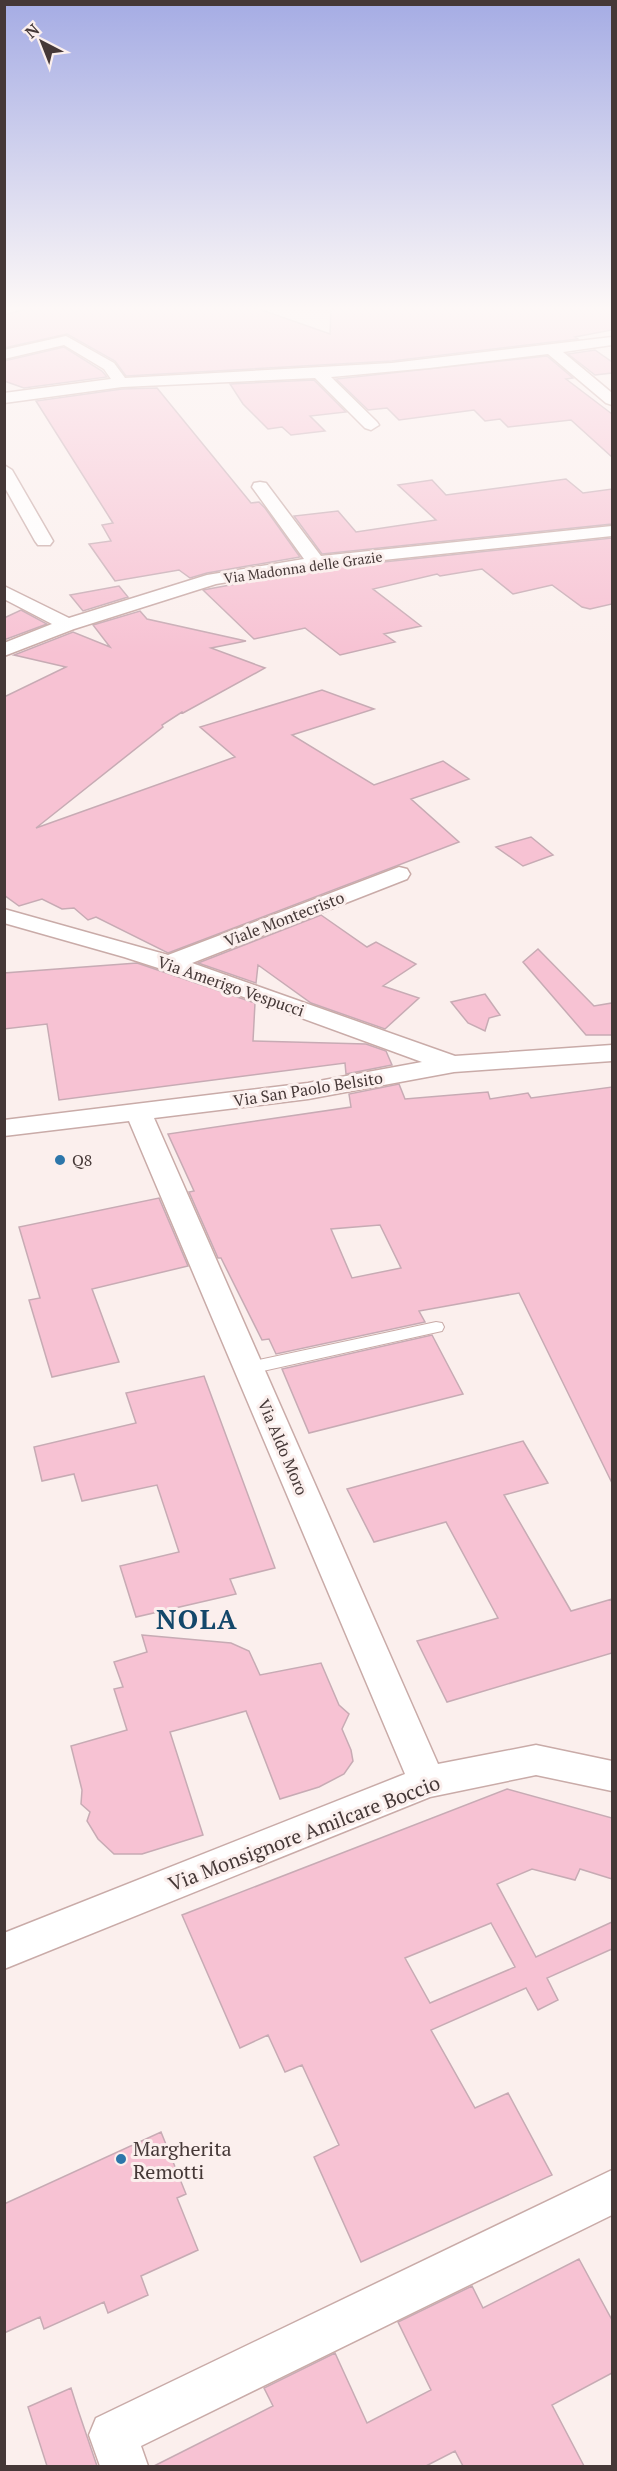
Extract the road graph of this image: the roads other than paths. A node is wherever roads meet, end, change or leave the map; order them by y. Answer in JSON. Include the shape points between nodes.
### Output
{"nodes":[{"id":1,"x":4,"y":470,"type":"edge"},
{"id":2,"x":260,"y":487,"type":"dead end"},
{"id":3,"x":612,"y":531,"type":"edge"},
{"id":4,"x":44,"y":541,"type":"dead end"},
{"id":5,"x":316,"y":562,"type":"junction"},
{"id":6,"x":4,"y":591,"type":"edge"},
{"id":7,"x":67,"y":625,"type":"junction"},
{"id":8,"x":4,"y":650,"type":"edge"},
{"id":9,"x":399,"y":874,"type":"dead end"},
{"id":10,"x":4,"y":916,"type":"edge"},
{"id":11,"x":168,"y":964,"type":"junction"},
{"id":12,"x":612,"y":1053,"type":"edge"},
{"id":13,"x":454,"y":1064,"type":"junction"},
{"id":14,"x":138,"y":1112,"type":"junction"},
{"id":15,"x":4,"y":1128,"type":"edge"},
{"id":16,"x":436,"y":1327,"type":"dead end"},
{"id":17,"x":249,"y":1368,"type":"junction"},
{"id":18,"x":612,"y":1776,"type":"edge"},
{"id":19,"x":428,"y":1782,"type":"junction"},
{"id":20,"x":4,"y":1951,"type":"edge"},
{"id":21,"x":612,"y":2192,"type":"edge"},
{"id":22,"x":124,"y":2466,"type":"edge"}],
"edges":[{"from":1,"to":4,"type":"street"},
{"from":2,"to":5,"type":"street"},
{"from":3,"to":5,"type":"street","name":"Via Madonna delle Grazie"},
{"from":5,"to":7,"type":"street","name":"Via Madonna delle Grazie","via":[[213,579]]},
{"from":6,"to":7,"type":"street"},
{"from":7,"to":8,"type":"street","name":"Via Madonna delle Grazie"},
{"from":9,"to":11,"type":"street","name":"Viale Montecristo"},
{"from":10,"to":11,"type":"street","name":"Via Amerigo Vespucci"},
{"from":11,"to":13,"type":"street","name":"Via Amerigo Vespucci"},
{"from":12,"to":13,"type":"street","name":"Via San Paolo Belsito"},
{"from":13,"to":14,"type":"street","name":"Via San Paolo Belsito","via":[[308,1091]]},
{"from":14,"to":15,"type":"street","name":"Via San Paolo Belsito"},
{"from":14,"to":17,"type":"street","name":"Via Aldo Moro"},
{"from":16,"to":17,"type":"lane"},
{"from":17,"to":19,"type":"street","name":"Via Aldo Moro"},
{"from":18,"to":19,"type":"street","name":"Via Monsignore Amilcare Boccio","via":[[536,1760]]},
{"from":19,"to":20,"type":"street","name":"Via Monsignore Amilcare Boccio"},
{"from":21,"to":22,"type":"street","via":[[113,2435]]}]}
